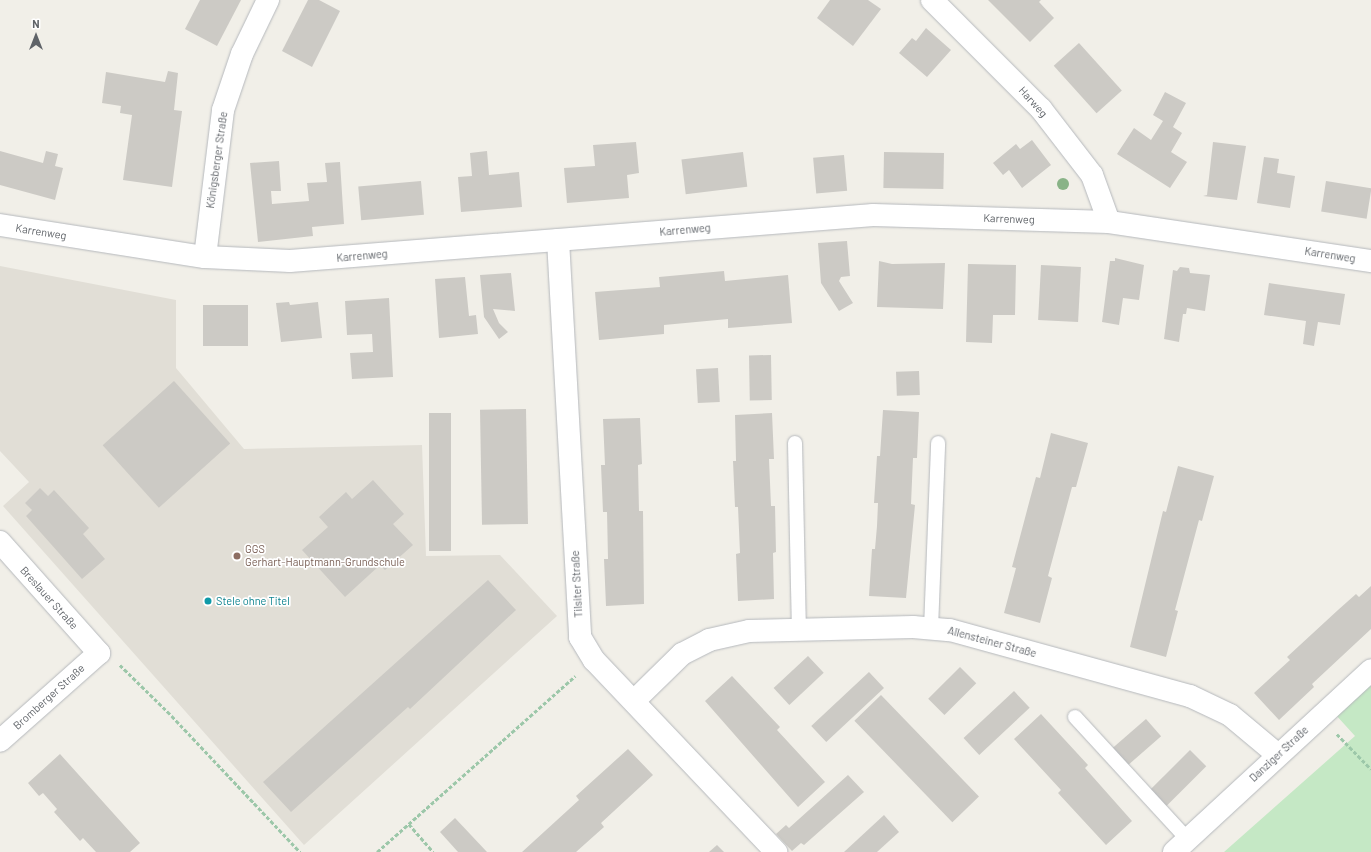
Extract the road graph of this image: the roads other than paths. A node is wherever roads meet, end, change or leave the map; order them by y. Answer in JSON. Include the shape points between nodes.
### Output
{"nodes":[{"id":1,"x":268,"y":0,"type":"edge"},
{"id":2,"x":932,"y":0,"type":"edge"},
{"id":3,"x":1109,"y":222,"type":"junction"},
{"id":4,"x":0,"y":225,"type":"edge"},
{"id":5,"x":558,"y":240,"type":"junction"},
{"id":6,"x":205,"y":258,"type":"junction"},
{"id":7,"x":1371,"y":261,"type":"edge"},
{"id":8,"x":795,"y":443,"type":"dead end"},
{"id":9,"x":938,"y":443,"type":"dead end"},
{"id":10,"x":0,"y":542,"type":"edge"},
{"id":11,"x":799,"y":629,"type":"junction"},
{"id":12,"x":931,"y":629,"type":"junction"},
{"id":13,"x":99,"y":653,"type":"joint"},
{"id":14,"x":1371,"y":670,"type":"edge"},
{"id":15,"x":634,"y":701,"type":"junction"},
{"id":16,"x":1075,"y":717,"type":"dead end"},
{"id":17,"x":0,"y":741,"type":"edge"},
{"id":18,"x":1278,"y":754,"type":"junction"},
{"id":19,"x":1181,"y":846,"type":"edge"},
{"id":20,"x":776,"y":852,"type":"edge"}],
"edges":[{"from":1,"to":6,"type":"street","name":"Königsberger Straße","via":[[242,54],[223,110]]},
{"from":2,"to":3,"type":"street","name":"Harweg","via":[[1041,109],[1092,175]]},
{"from":3,"to":5,"type":"street","name":"Karrenweg","via":[[873,215]]},
{"from":3,"to":7,"type":"street","name":"Karrenweg"},
{"from":4,"to":6,"type":"street","name":"Karrenweg"},
{"from":5,"to":6,"type":"street","name":"Karrenweg","via":[[290,261]]},
{"from":5,"to":15,"type":"street","name":"Tilsiter Straße","via":[[580,637],[594,660]]},
{"from":8,"to":11,"type":"lane"},
{"from":9,"to":12,"type":"lane"},
{"from":10,"to":13,"type":"street","name":"Breslauer Straße"},
{"from":11,"to":12,"type":"street","name":"Allensteiner Straße"},
{"from":11,"to":15,"type":"street","name":"Allensteiner Straße","via":[[749,631],[709,640],[682,654]]},
{"from":12,"to":18,"type":"street","name":"Allensteiner Straße","via":[[950,630],[1190,696],[1230,715]]},
{"from":13,"to":17,"type":"street","name":"Bromberger Straße"},
{"from":14,"to":18,"type":"street","name":"Danziger Straße"},
{"from":15,"to":20,"type":"street","name":"Tilsiter Straße"},
{"from":16,"to":19,"type":"lane","name":"Danziger Straße"},
{"from":18,"to":19,"type":"street","name":"Danziger Straße"}]}
